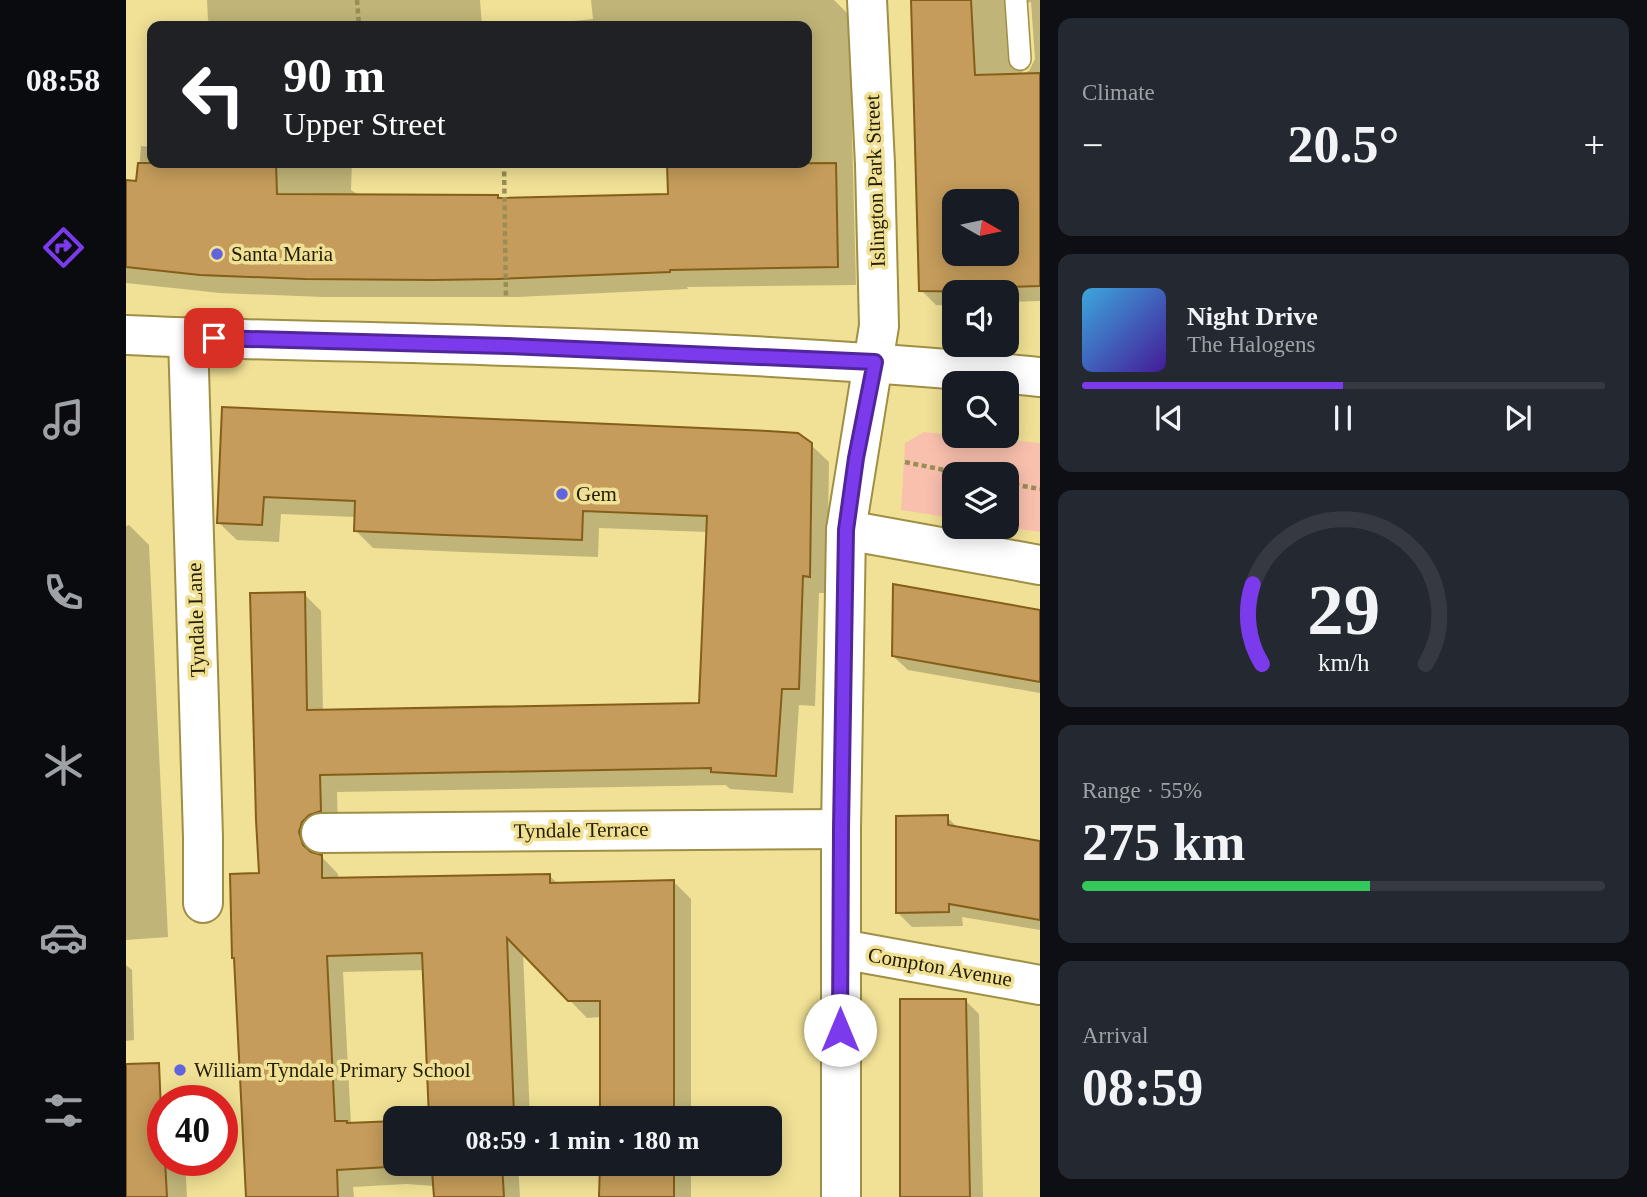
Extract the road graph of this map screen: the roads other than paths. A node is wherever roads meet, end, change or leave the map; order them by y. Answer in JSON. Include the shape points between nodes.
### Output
{"nodes":[{"id":1,"x":867,"y":0,"type":"edge"},
{"id":2,"x":1016,"y":0,"type":"edge"},
{"id":3,"x":1020,"y":60,"type":"dead end"},
{"id":4,"x":126,"y":335,"type":"edge"},
{"id":5,"x":188,"y":337,"type":"junction"},
{"id":6,"x":875,"y":362,"type":"junction"},
{"id":7,"x":1040,"y":377,"type":"edge"},
{"id":8,"x":846,"y":530,"type":"junction"},
{"id":9,"x":1040,"y":565,"type":"edge"},
{"id":10,"x":841,"y":829,"type":"junction"},
{"id":11,"x":321,"y":832,"type":"dead end"},
{"id":12,"x":203,"y":903,"type":"dead end"},
{"id":13,"x":841,"y":949,"type":"junction"},
{"id":14,"x":1040,"y":985,"type":"edge"},
{"id":15,"x":841,"y":1197,"type":"edge"}],
"edges":[{"from":1,"to":6,"type":"main road","name":"Islington Park Street","via":[[878,274]]},
{"from":2,"to":3,"type":"lane"},
{"from":4,"to":5,"type":"main road"},
{"from":5,"to":6,"type":"main road"},
{"from":5,"to":12,"type":"main road","name":"Tyndale Lane"},
{"from":6,"to":7,"type":"main road"},
{"from":6,"to":8,"type":"main road","name":"Islington Park Street"},
{"from":8,"to":9,"type":"main road"},
{"from":8,"to":10,"type":"main road","name":"Islington Park Street"},
{"from":10,"to":11,"type":"main road","name":"Tyndale Terrace"},
{"from":10,"to":13,"type":"main road","name":"Islington Park Street"},
{"from":13,"to":14,"type":"main road","name":"Compton Avenue"},
{"from":13,"to":15,"type":"main road","name":"Islington Park Street"}]}
